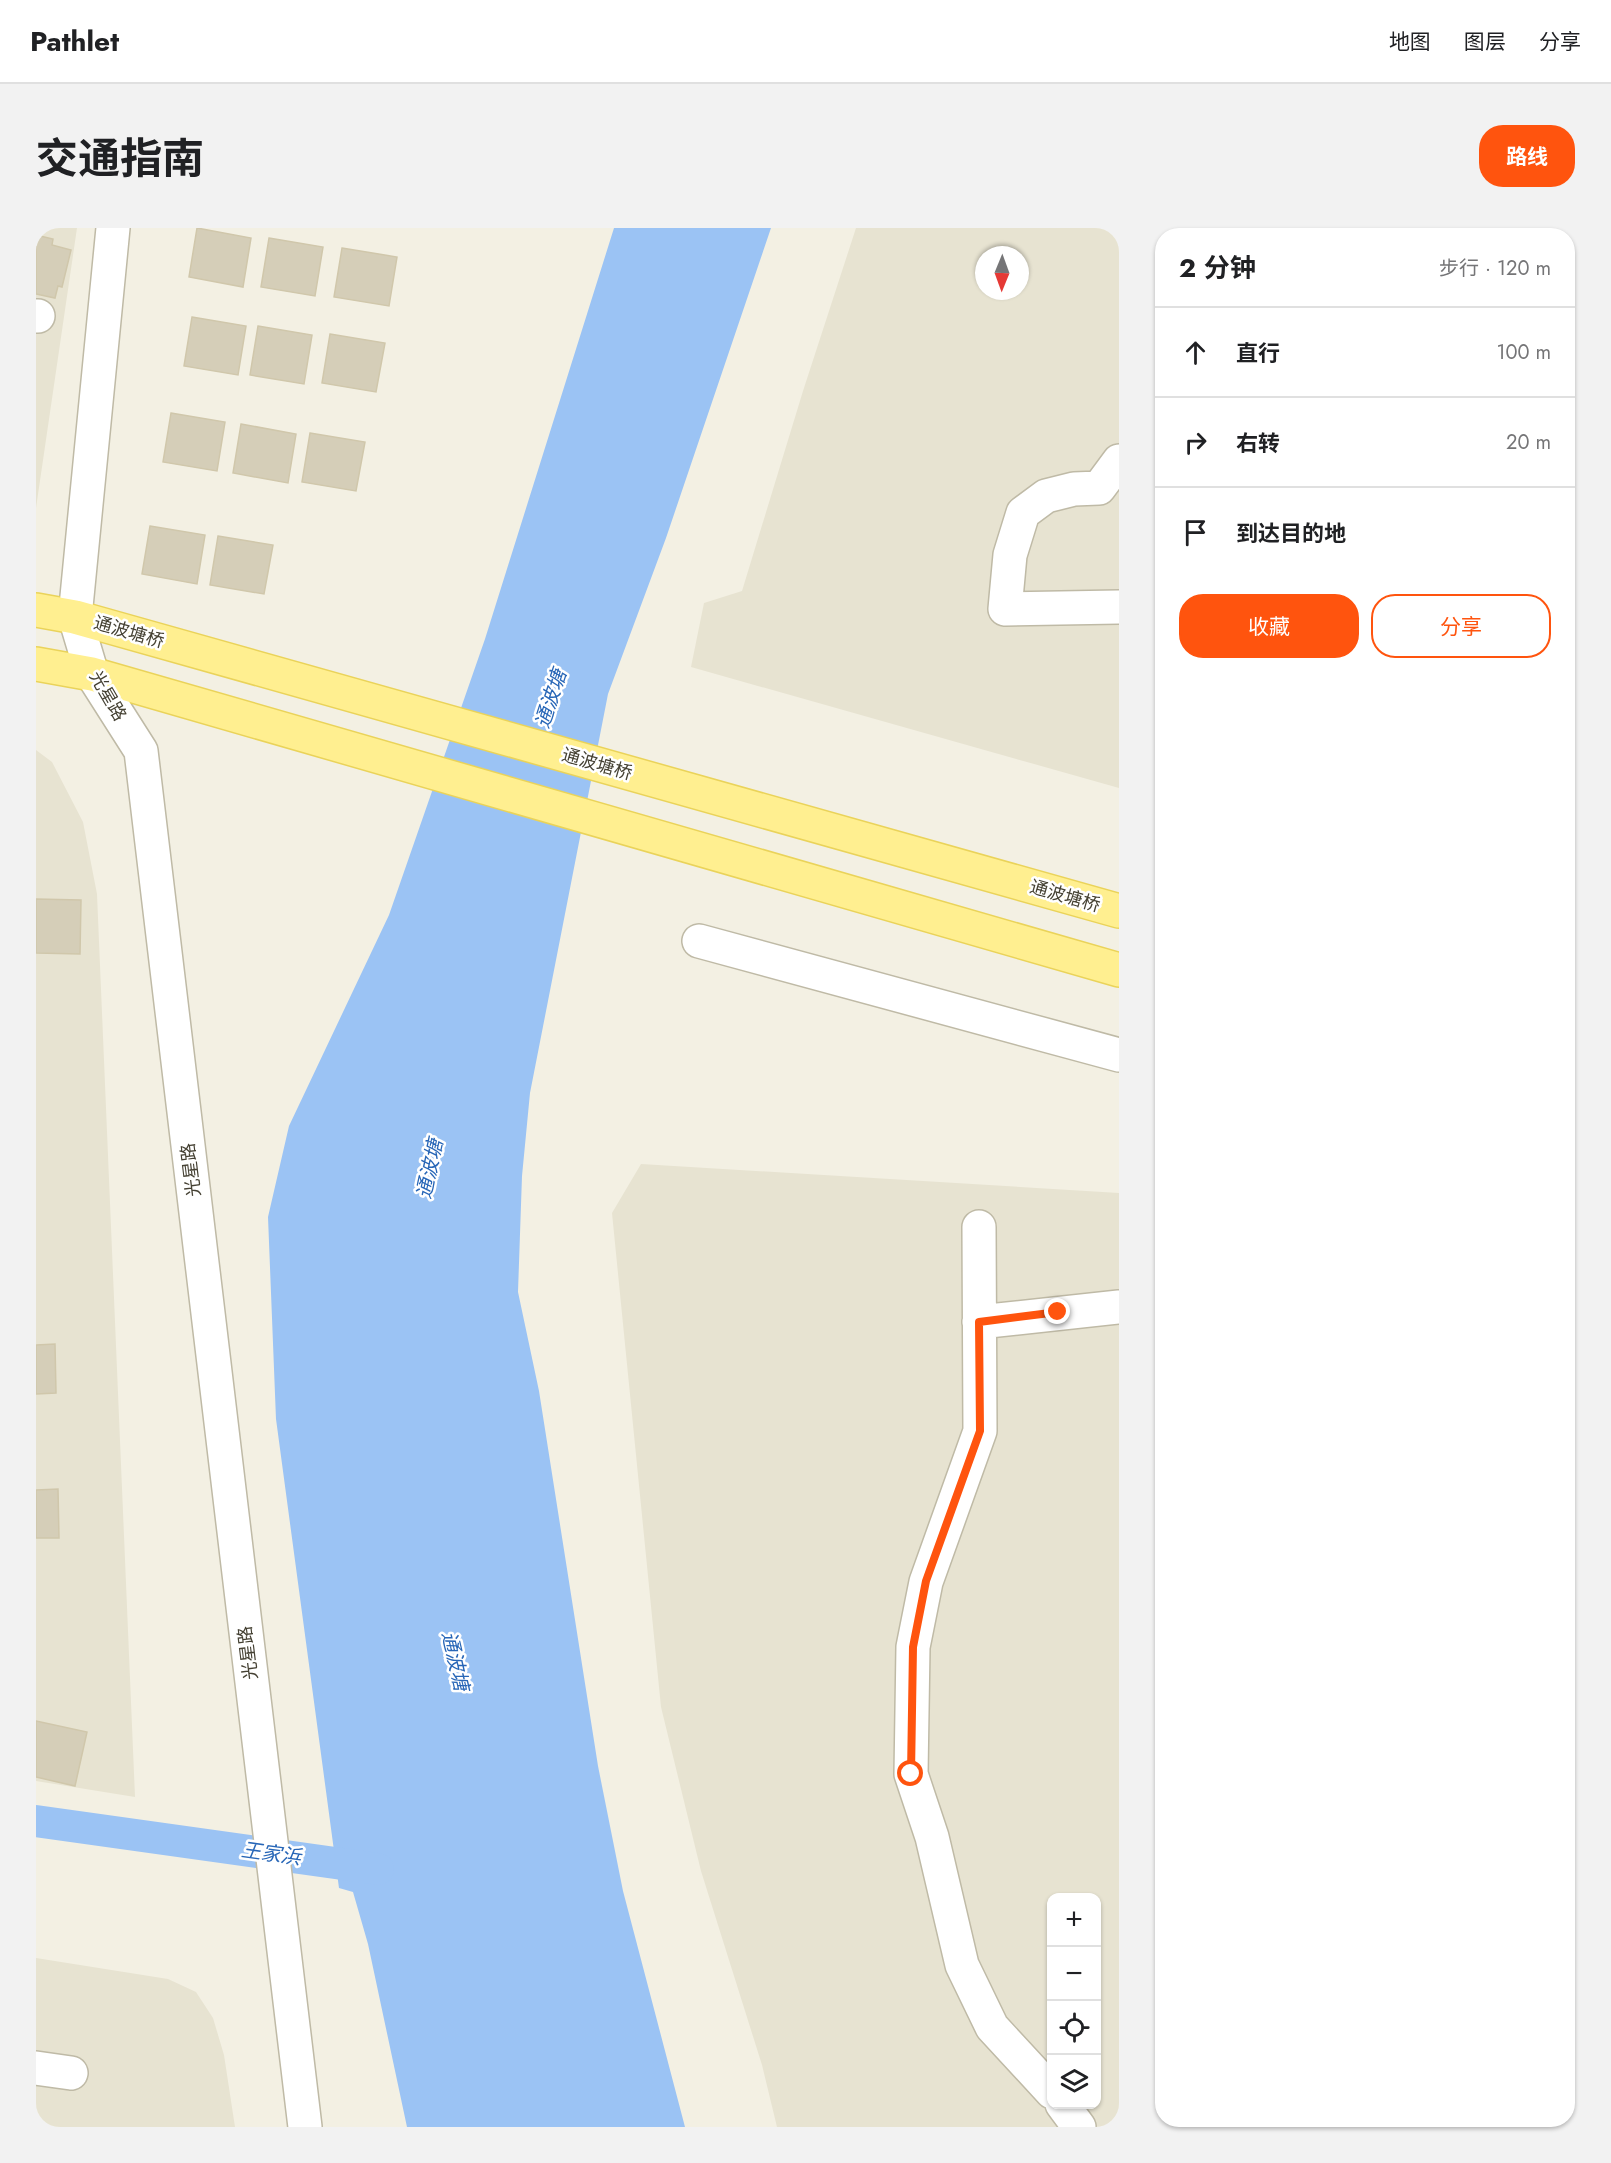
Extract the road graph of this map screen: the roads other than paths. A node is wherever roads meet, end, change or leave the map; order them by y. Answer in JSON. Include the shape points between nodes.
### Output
{"nodes":[{"id":1,"x":113,"y":228,"type":"edge"},
{"id":2,"x":1119,"y":461,"type":"edge"},
{"id":3,"x":1109,"y":493,"type":"edge"},
{"id":4,"x":1119,"y":607,"type":"edge"},
{"id":5,"x":36,"y":610,"type":"edge"},
{"id":6,"x":75,"y":617,"type":"junction"},
{"id":7,"x":36,"y":664,"type":"edge"},
{"id":8,"x":92,"y":674,"type":"junction"},
{"id":9,"x":1119,"y":911,"type":"edge"},
{"id":10,"x":699,"y":940,"type":"dead end"},
{"id":11,"x":1119,"y":969,"type":"edge"},
{"id":12,"x":1119,"y":1055,"type":"edge"},
{"id":13,"x":979,"y":1227,"type":"dead end"},
{"id":14,"x":1119,"y":1307,"type":"edge"},
{"id":15,"x":979,"y":1322,"type":"junction"},
{"id":16,"x":36,"y":2068,"type":"edge"},
{"id":17,"x":71,"y":2073,"type":"dead end"},
{"id":18,"x":1047,"y":2087,"type":"edge"},
{"id":19,"x":1066,"y":2109,"type":"edge"},
{"id":20,"x":305,"y":2127,"type":"edge"},
{"id":21,"x":1079,"y":2127,"type":"edge"}],
"edges":[{"from":1,"to":6,"type":"street","name":"光星路"},
{"from":2,"to":3,"type":"street"},
{"from":3,"to":4,"type":"street","via":[[1074,489],[1046,496],[1023,513],[1010,555],[1005,609]]},
{"from":5,"to":6,"type":"main road","name":"通波塘桥"},
{"from":6,"to":8,"type":"street","name":"光星路"},
{"from":6,"to":9,"type":"main road","name":"通波塘桥"},
{"from":7,"to":8,"type":"main road"},
{"from":8,"to":11,"type":"main road"},
{"from":8,"to":20,"type":"street","name":"光星路","via":[[141,751]]},
{"from":10,"to":12,"type":"street"},
{"from":13,"to":15,"type":"street"},
{"from":14,"to":15,"type":"street"},
{"from":15,"to":18,"type":"street","via":[[980,1431],[923,1592],[913,1647],[911,1774],[932,1837],[963,1965],[992,2027]]},
{"from":16,"to":17,"type":"street"},
{"from":19,"to":21,"type":"street"}]}
